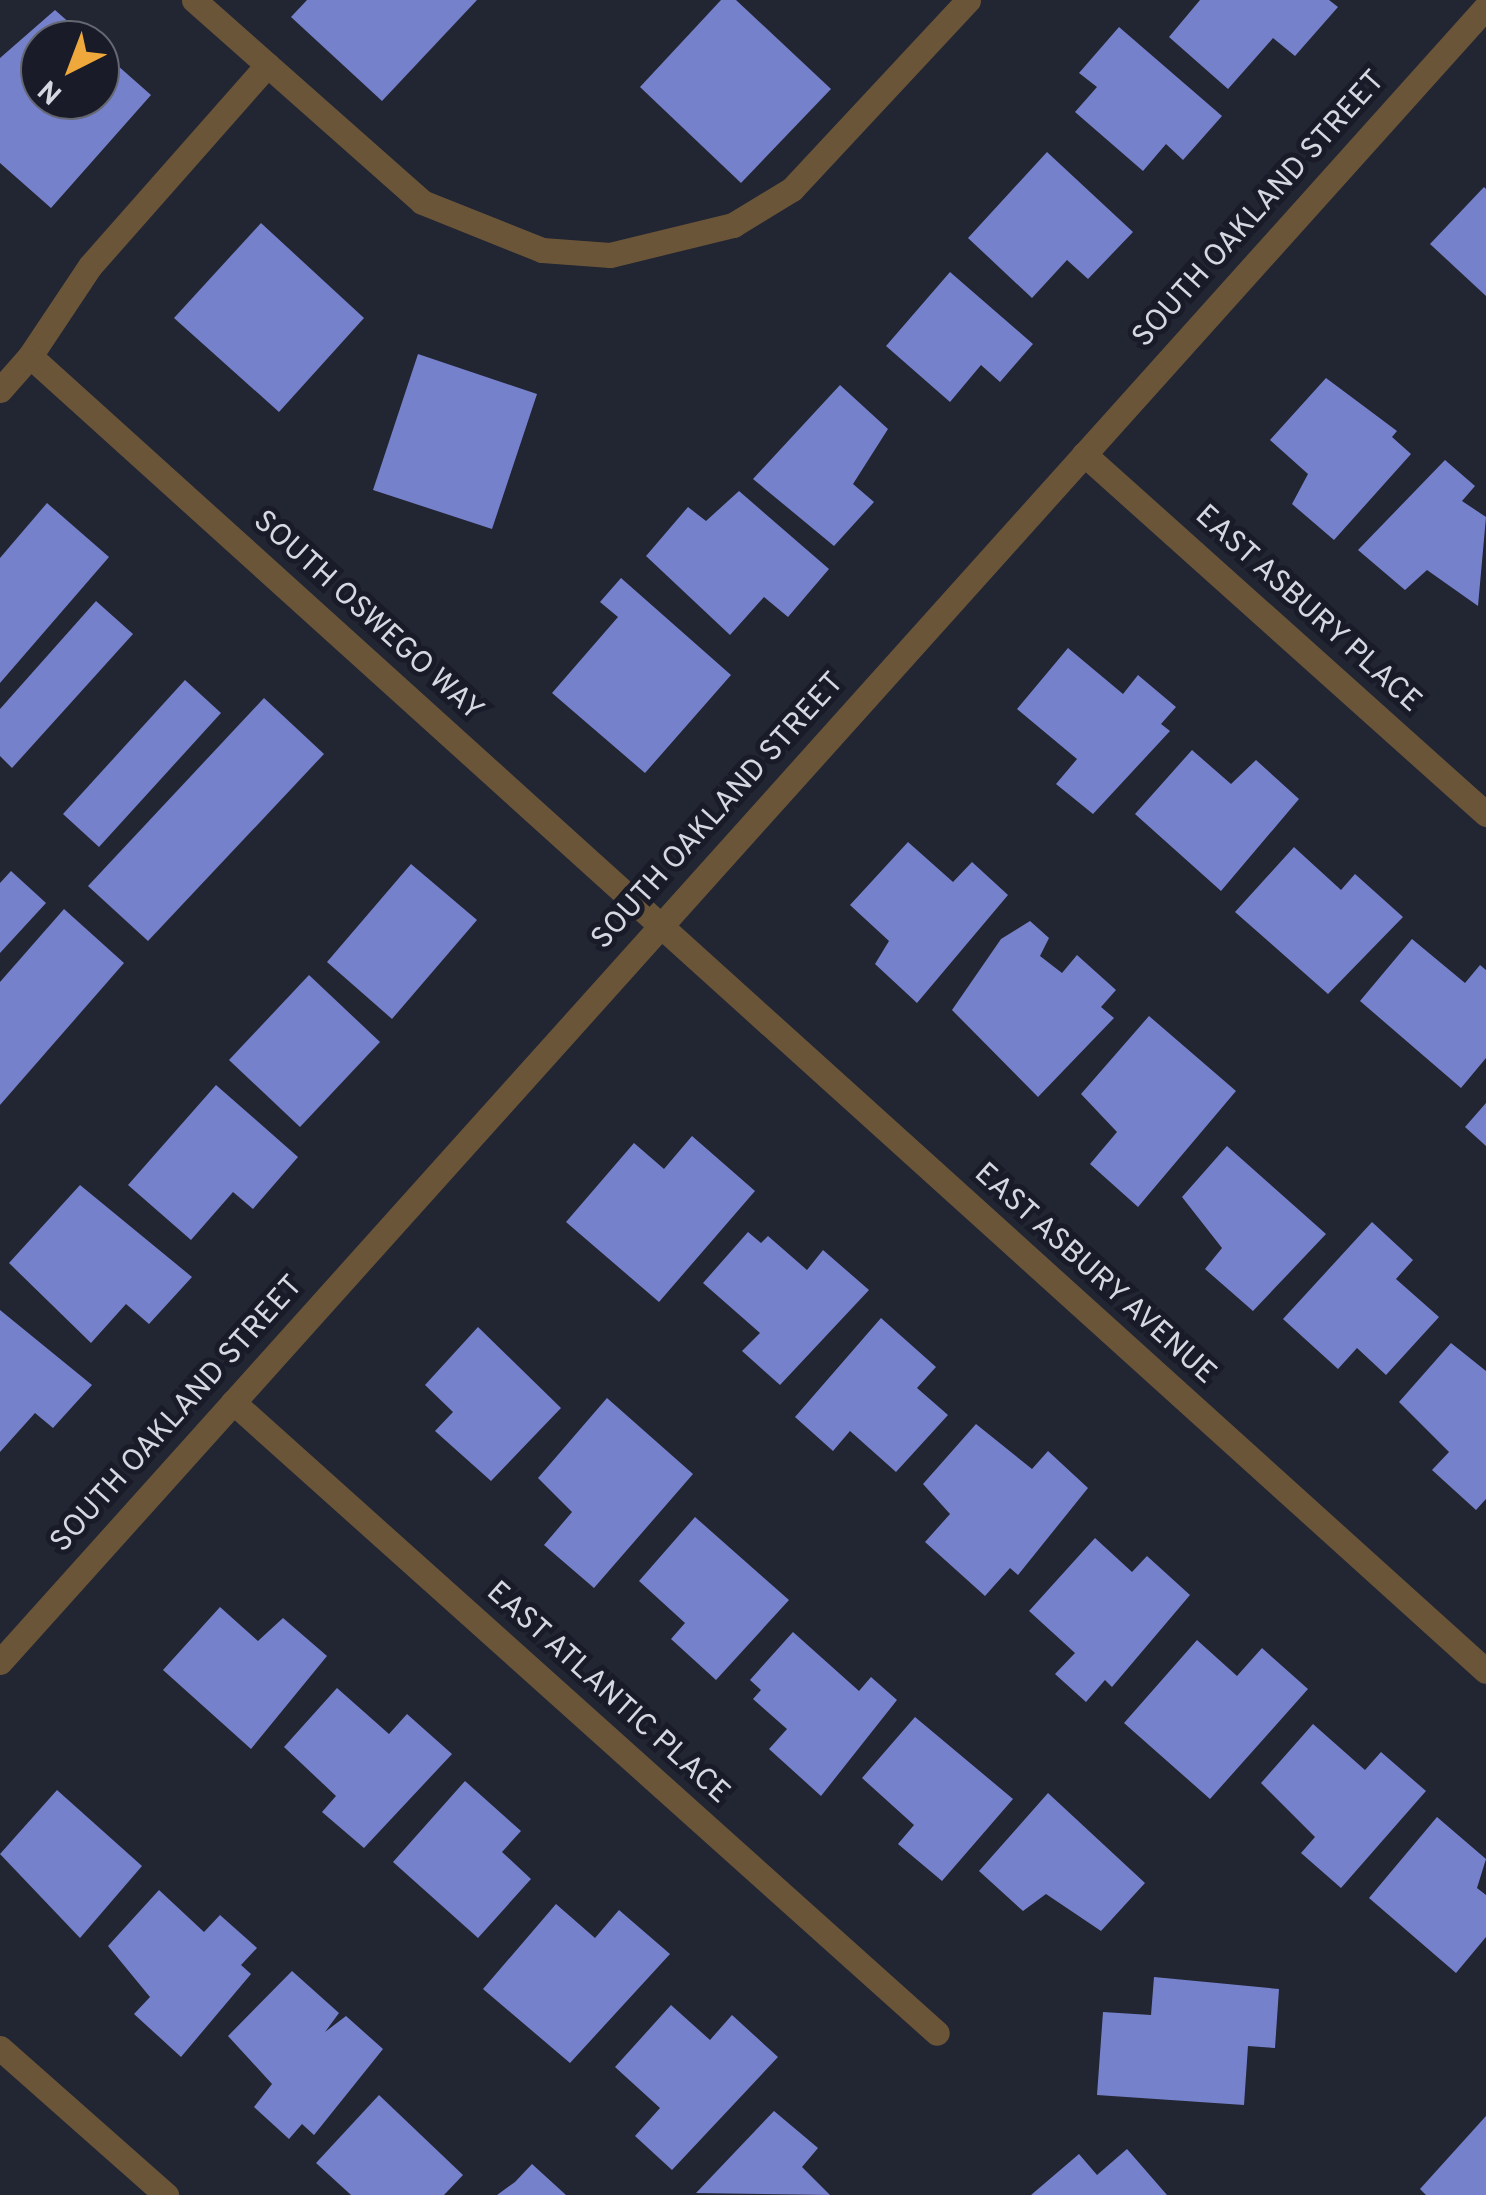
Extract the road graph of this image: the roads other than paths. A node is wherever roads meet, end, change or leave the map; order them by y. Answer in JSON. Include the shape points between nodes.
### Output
{"nodes":[{"id":1,"x":194,"y":0,"type":"edge"},
{"id":2,"x":968,"y":0,"type":"edge"},
{"id":3,"x":1486,"y":6,"type":"edge"},
{"id":4,"x":268,"y":65,"type":"junction"},
{"id":5,"x":30,"y":356,"type":"junction"},
{"id":6,"x":0,"y":390,"type":"edge"},
{"id":7,"x":1084,"y":454,"type":"junction"},
{"id":8,"x":1486,"y":814,"type":"edge"},
{"id":9,"x":658,"y":928,"type":"junction"},
{"id":10,"x":233,"y":1402,"type":"junction"},
{"id":11,"x":0,"y":1662,"type":"edge"},
{"id":12,"x":1486,"y":1671,"type":"edge"},
{"id":13,"x":937,"y":2033,"type":"dead end"},
{"id":14,"x":0,"y":2048,"type":"edge"},
{"id":15,"x":166,"y":2195,"type":"edge"}],
"edges":[{"from":1,"to":4,"type":"street"},
{"from":2,"to":4,"type":"street","via":[[792,189],[733,225],[610,255],[542,250],[422,202]]},
{"from":3,"to":7,"type":"street","name":"SOUTH OAKLAND STREET"},
{"from":4,"to":5,"type":"street","via":[[90,266]]},
{"from":5,"to":6,"type":"street"},
{"from":5,"to":9,"type":"street","name":"SOUTH OSWEGO WAY"},
{"from":7,"to":8,"type":"street","name":"EAST ASBURY PLACE"},
{"from":7,"to":9,"type":"street","name":"SOUTH OAKLAND STREET"},
{"from":9,"to":10,"type":"street","name":"SOUTH OAKLAND STREET"},
{"from":9,"to":12,"type":"street","name":"EAST ASBURY AVENUE"},
{"from":10,"to":11,"type":"street","name":"SOUTH OAKLAND STREET"},
{"from":10,"to":13,"type":"street","name":"EAST ATLANTIC PLACE"},
{"from":14,"to":15,"type":"street"}]}
